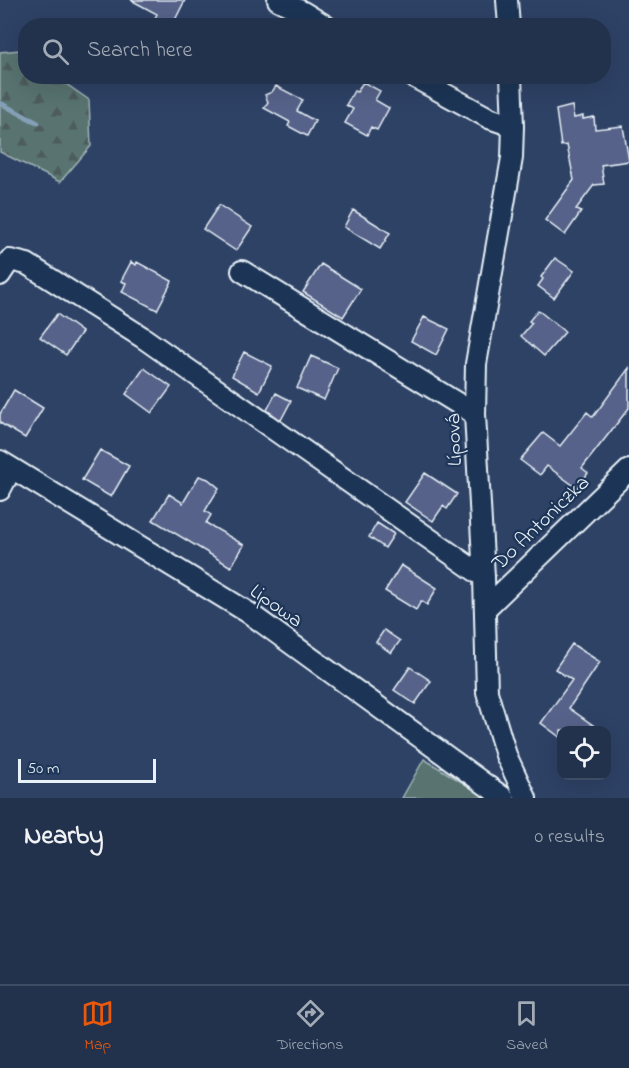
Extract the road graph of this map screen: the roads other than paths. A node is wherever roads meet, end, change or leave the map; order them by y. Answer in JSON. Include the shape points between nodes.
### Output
{"nodes":[{"id":1,"x":278,"y":0,"type":"edge"},
{"id":2,"x":507,"y":0,"type":"edge"},
{"id":3,"x":313,"y":18,"type":"edge"},
{"id":4,"x":508,"y":18,"type":"edge"},
{"id":5,"x":425,"y":84,"type":"edge"},
{"id":6,"x":512,"y":84,"type":"edge"},
{"id":7,"x":513,"y":126,"type":"junction"},
{"id":8,"x":242,"y":271,"type":"dead end"},
{"id":9,"x":0,"y":275,"type":"edge"},
{"id":10,"x":475,"y":414,"type":"junction"},
{"id":11,"x":6,"y":466,"type":"edge"},
{"id":12,"x":629,"y":470,"type":"edge"},
{"id":13,"x":0,"y":490,"type":"edge"},
{"id":14,"x":484,"y":577,"type":"junction"},
{"id":15,"x":485,"y":609,"type":"junction"},
{"id":16,"x":504,"y":798,"type":"edge"},
{"id":17,"x":526,"y":798,"type":"edge"}],
"edges":[{"from":1,"to":3,"type":"street"},
{"from":2,"to":4,"type":"street"},
{"from":5,"to":7,"type":"street","via":[[489,118]]},
{"from":6,"to":7,"type":"street","name":"Lípová"},
{"from":7,"to":10,"type":"street","name":"Lípová","via":[[512,158],[476,364]]},
{"from":8,"to":10,"type":"street"},
{"from":9,"to":14,"type":"street","via":[[10,260],[27,264],[142,338]]},
{"from":10,"to":14,"type":"street","name":"Lípová"},
{"from":11,"to":13,"type":"street","name":"Lipowa"},
{"from":11,"to":16,"type":"street","name":"Lipowa","via":[[249,613]]},
{"from":12,"to":15,"type":"street","name":"Do Antoniczka"},
{"from":14,"to":15,"type":"street","name":"Lípová"},
{"from":15,"to":17,"type":"street","name":"Lípová","via":[[487,692],[506,755]]}]}
